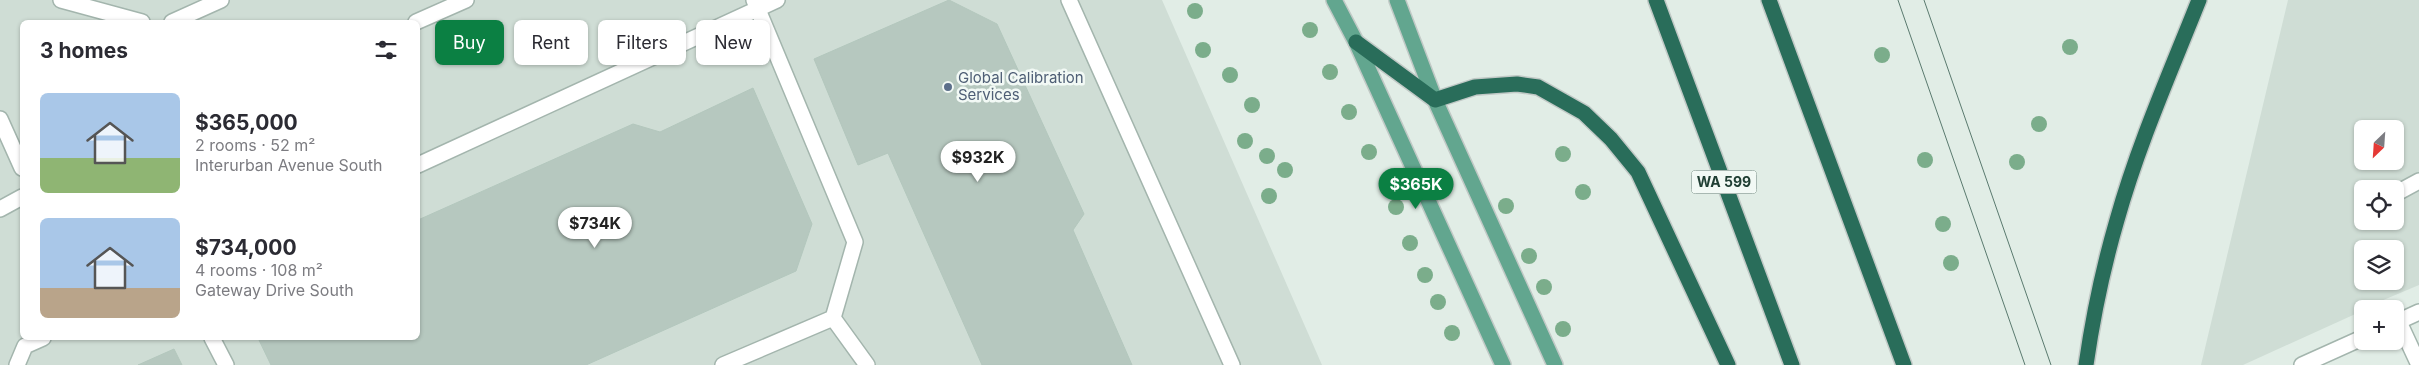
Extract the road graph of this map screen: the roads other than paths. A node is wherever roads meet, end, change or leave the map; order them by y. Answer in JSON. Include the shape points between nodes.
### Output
{"nodes":[{"id":1,"x":61,"y":0,"type":"edge"},
{"id":2,"x":221,"y":0,"type":"edge"},
{"id":3,"x":466,"y":0,"type":"edge"},
{"id":4,"x":777,"y":0,"type":"edge"},
{"id":5,"x":1069,"y":0,"type":"edge"},
{"id":6,"x":1334,"y":0,"type":"edge"},
{"id":7,"x":1397,"y":0,"type":"edge"},
{"id":8,"x":1656,"y":0,"type":"edge"},
{"id":9,"x":1769,"y":0,"type":"edge"},
{"id":10,"x":2199,"y":0,"type":"edge"},
{"id":11,"x":451,"y":3,"type":"edge"},
{"id":12,"x":756,"y":4,"type":"edge"},
{"id":13,"x":135,"y":20,"type":"edge"},
{"id":14,"x":176,"y":20,"type":"edge"},
{"id":15,"x":420,"y":20,"type":"edge"},
{"id":16,"x":1356,"y":42,"type":"junction"},
{"id":17,"x":1435,"y":100,"type":"junction"},
{"id":18,"x":0,"y":119,"type":"edge"},
{"id":19,"x":20,"y":164,"type":"edge"},
{"id":20,"x":420,"y":164,"type":"edge"},
{"id":21,"x":2419,"y":180,"type":"edge"},
{"id":22,"x":2404,"y":189,"type":"edge"},
{"id":23,"x":20,"y":198,"type":"edge"},
{"id":24,"x":0,"y":208,"type":"edge"},
{"id":25,"x":2419,"y":312,"type":"edge"},
{"id":26,"x":833,"y":318,"type":"junction"},
{"id":27,"x":2404,"y":319,"type":"edge"},
{"id":28,"x":2404,"y":336,"type":"edge"},
{"id":29,"x":38,"y":340,"type":"edge"},
{"id":30,"x":213,"y":340,"type":"edge"},
{"id":31,"x":2354,"y":342,"type":"edge"},
{"id":32,"x":17,"y":365,"type":"edge"},
{"id":33,"x":226,"y":365,"type":"edge"},
{"id":34,"x":724,"y":365,"type":"edge"},
{"id":35,"x":867,"y":365,"type":"edge"},
{"id":36,"x":1232,"y":365,"type":"edge"},
{"id":37,"x":1503,"y":365,"type":"edge"},
{"id":38,"x":1555,"y":365,"type":"edge"},
{"id":39,"x":1728,"y":365,"type":"edge"},
{"id":40,"x":1792,"y":365,"type":"edge"},
{"id":41,"x":1904,"y":365,"type":"edge"},
{"id":42,"x":2086,"y":365,"type":"edge"},
{"id":43,"x":2302,"y":365,"type":"edge"},
{"id":44,"x":2419,"y":365,"type":"edge"}],
"edges":[{"from":1,"to":13,"type":"street"},
{"from":2,"to":14,"type":"street"},
{"from":3,"to":11,"type":"street"},
{"from":4,"to":12,"type":"street"},
{"from":5,"to":36,"type":"street"},
{"from":6,"to":16,"type":"main road"},
{"from":7,"to":17,"type":"main road"},
{"from":8,"to":40,"type":"highway","number":"WA 599"},
{"from":9,"to":41,"type":"highway"},
{"from":10,"to":42,"type":"highway","via":[[2117,220],[2095,304]]},
{"from":11,"to":15,"type":"street"},
{"from":12,"to":20,"type":"street"},
{"from":12,"to":26,"type":"street","via":[[855,242]]},
{"from":16,"to":17,"type":"highway"},
{"from":16,"to":37,"type":"main road"},
{"from":17,"to":38,"type":"main road"},
{"from":17,"to":39,"type":"highway","via":[[1475,87],[1517,84],[1538,87],[1584,113],[1638,172]]},
{"from":18,"to":19,"type":"street"},
{"from":21,"to":22,"type":"street"},
{"from":23,"to":24,"type":"street"},
{"from":25,"to":27,"type":"street"},
{"from":26,"to":34,"type":"street"},
{"from":26,"to":35,"type":"street"},
{"from":28,"to":44,"type":"street"},
{"from":29,"to":32,"type":"street","via":[[25,346]]},
{"from":30,"to":33,"type":"street"},
{"from":31,"to":43,"type":"street"}]}
